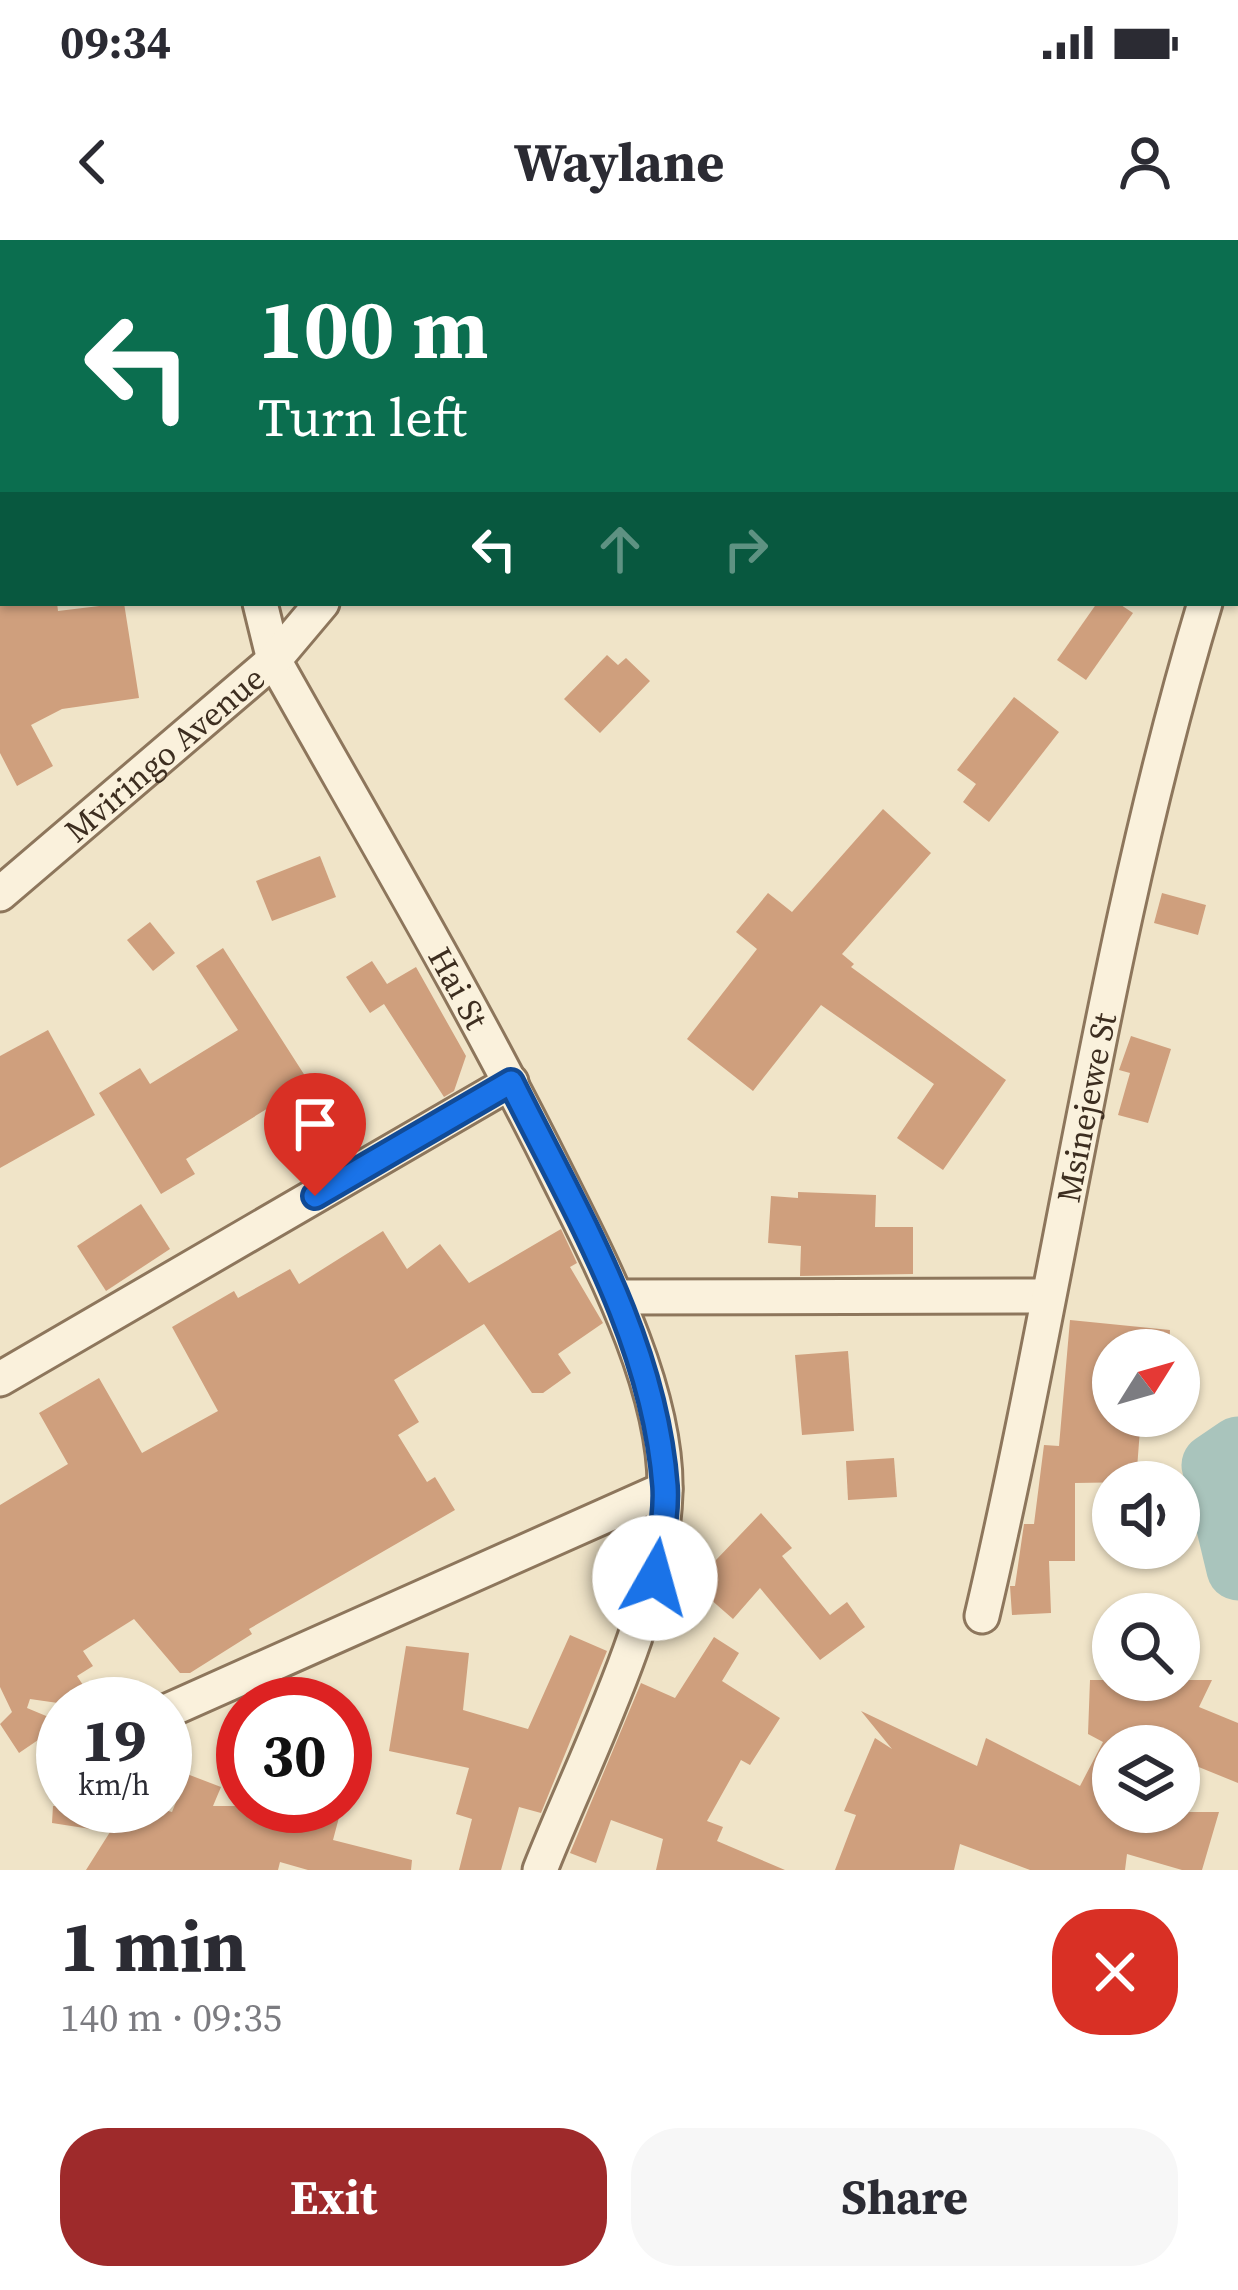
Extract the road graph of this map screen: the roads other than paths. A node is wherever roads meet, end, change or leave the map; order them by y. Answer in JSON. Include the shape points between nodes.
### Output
{"nodes":[{"id":1,"x":261,"y":606,"type":"edge"},
{"id":2,"x":319,"y":606,"type":"edge"},
{"id":3,"x":1204,"y":606,"type":"edge"},
{"id":4,"x":274,"y":660,"type":"junction"},
{"id":5,"x":0,"y":894,"type":"edge"},
{"id":6,"x":511,"y":1082,"type":"junction"},
{"id":7,"x":1048,"y":1296,"type":"junction"},
{"id":8,"x":617,"y":1297,"type":"junction"},
{"id":9,"x":0,"y":1379,"type":"edge"},
{"id":10,"x":665,"y":1489,"type":"junction"},
{"id":11,"x":982,"y":1616,"type":"dead end"},
{"id":12,"x":192,"y":1700,"type":"edge"},
{"id":13,"x":540,"y":1870,"type":"edge"}],
"edges":[{"from":1,"to":4,"type":"street"},
{"from":2,"to":4,"type":"street","name":"Mviringo Avenue"},
{"from":3,"to":7,"type":"street","name":"Msinejewe St","via":[[1124,916]]},
{"from":4,"to":5,"type":"street","name":"Mviringo Avenue"},
{"from":4,"to":6,"type":"street","name":"Hai St"},
{"from":6,"to":8,"type":"street","name":"Hai St"},
{"from":6,"to":9,"type":"street"},
{"from":7,"to":8,"type":"street"},
{"from":7,"to":11,"type":"street","name":"Msinejewe St"},
{"from":8,"to":10,"type":"street","name":"Hai St","via":[[647,1382]]},
{"from":10,"to":12,"type":"street"},
{"from":10,"to":13,"type":"street","name":"Hai St","via":[[655,1578]]}]}
